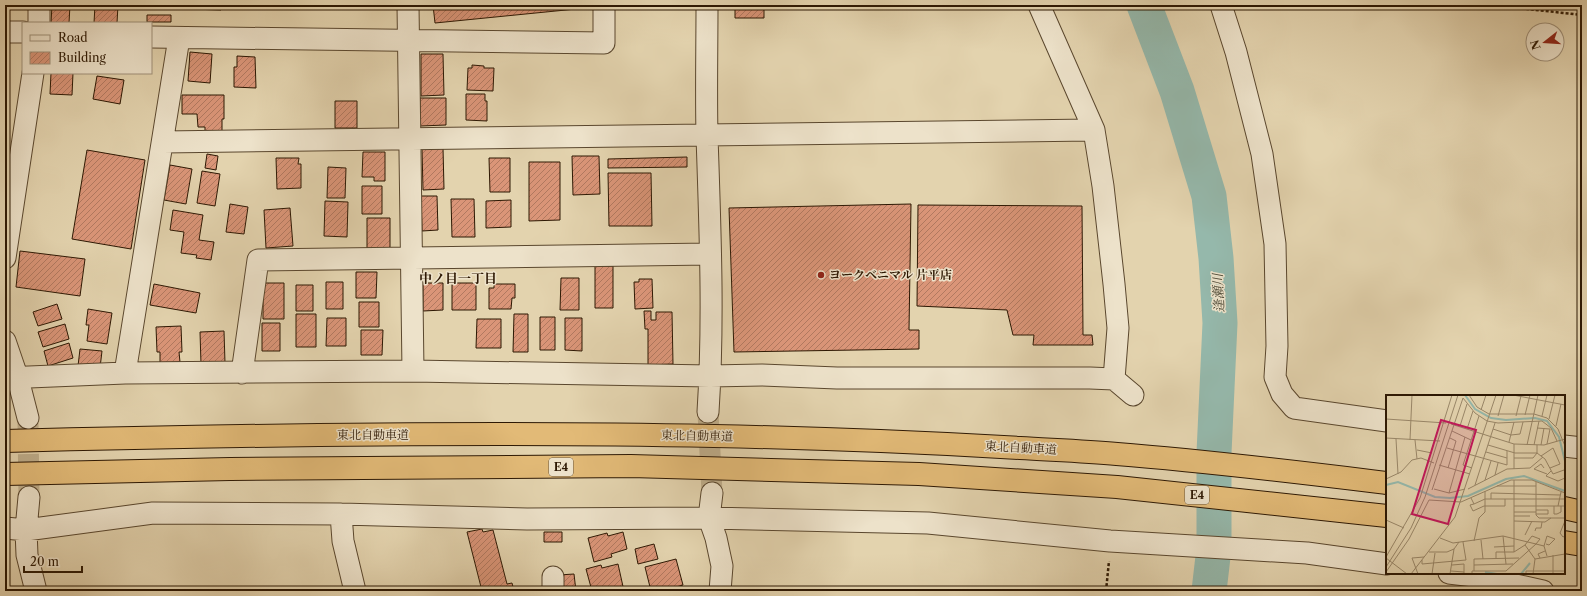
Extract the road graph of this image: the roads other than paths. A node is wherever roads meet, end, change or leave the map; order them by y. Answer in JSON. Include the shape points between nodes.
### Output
{"nodes":[{"id":1,"x":39,"y":5,"type":"edge"},
{"id":2,"x":408,"y":5,"type":"edge"},
{"id":3,"x":604,"y":5,"type":"edge"},
{"id":4,"x":707,"y":5,"type":"edge"},
{"id":5,"x":1039,"y":5,"type":"edge"},
{"id":6,"x":1221,"y":5,"type":"edge"},
{"id":7,"x":39,"y":22,"type":"edge"},
{"id":8,"x":5,"y":32,"type":"edge"},
{"id":9,"x":22,"y":32,"type":"edge"},
{"id":10,"x":152,"y":37,"type":"edge"},
{"id":11,"x":179,"y":38,"type":"junction"},
{"id":12,"x":408,"y":39,"type":"junction"},
{"id":13,"x":33,"y":74,"type":"edge"},
{"id":14,"x":1094,"y":130,"type":"junction"},
{"id":15,"x":707,"y":135,"type":"junction"},
{"id":16,"x":410,"y":138,"type":"junction"},
{"id":17,"x":163,"y":142,"type":"junction"},
{"id":18,"x":13,"y":154,"type":"edge"},
{"id":19,"x":710,"y":254,"type":"junction"},
{"id":20,"x":5,"y":258,"type":"edge"},
{"id":21,"x":412,"y":258,"type":"junction"},
{"id":22,"x":5,"y":341,"type":"edge"},
{"id":23,"x":412,"y":371,"type":"junction"},
{"id":24,"x":125,"y":373,"type":"junction"},
{"id":25,"x":242,"y":373,"type":"junction"},
{"id":26,"x":710,"y":376,"type":"junction"},
{"id":27,"x":11,"y":378,"type":"edge"},
{"id":28,"x":1114,"y":379,"type":"junction"},
{"id":29,"x":1133,"y":395,"type":"dead end"},
{"id":30,"x":708,"y":412,"type":"tunnel mouth"},
{"id":31,"x":28,"y":418,"type":"tunnel mouth"},
{"id":32,"x":1386,"y":421,"type":"edge"},
{"id":33,"x":5,"y":441,"type":"edge"},
{"id":34,"x":1565,"y":446,"type":"edge"},
{"id":35,"x":1582,"y":448,"type":"edge"},
{"id":36,"x":5,"y":474,"type":"edge"},
{"id":37,"x":1386,"y":484,"type":"edge"},
{"id":38,"x":712,"y":492,"type":"tunnel mouth"},
{"id":39,"x":29,"y":497,"type":"tunnel mouth"},
{"id":40,"x":1565,"y":508,"type":"edge"},
{"id":41,"x":1582,"y":512,"type":"edge"},
{"id":42,"x":341,"y":514,"type":"junction"},
{"id":43,"x":1386,"y":516,"type":"edge"},
{"id":44,"x":709,"y":518,"type":"junction"},
{"id":45,"x":5,"y":528,"type":"edge"},
{"id":46,"x":26,"y":530,"type":"junction"},
{"id":47,"x":1565,"y":542,"type":"edge"},
{"id":48,"x":1582,"y":545,"type":"edge"},
{"id":49,"x":1386,"y":564,"type":"edge"},
{"id":50,"x":1458,"y":574,"type":"edge"},
{"id":51,"x":36,"y":591,"type":"edge"},
{"id":52,"x":355,"y":591,"type":"edge"},
{"id":53,"x":720,"y":591,"type":"edge"},
{"id":54,"x":1543,"y":591,"type":"edge"}],
"edges":[{"from":1,"to":7,"type":"street"},
{"from":2,"to":12,"type":"street"},
{"from":3,"to":12,"type":"street","via":[[604,43]]},
{"from":4,"to":15,"type":"street"},
{"from":5,"to":14,"type":"street"},
{"from":6,"to":32,"type":"street","via":[[1262,154],[1274,244],[1278,346],[1275,377],[1282,394],[1294,408]]},
{"from":8,"to":9,"type":"street"},
{"from":10,"to":11,"type":"street"},
{"from":11,"to":12,"type":"street"},
{"from":11,"to":17,"type":"street"},
{"from":12,"to":16,"type":"street"},
{"from":13,"to":18,"type":"street"},
{"from":14,"to":15,"type":"street"},
{"from":14,"to":28,"type":"street","via":[[1103,186],[1118,328]]},
{"from":15,"to":16,"type":"street"},
{"from":15,"to":19,"type":"street"},
{"from":16,"to":17,"type":"street"},
{"from":16,"to":21,"type":"street"},
{"from":17,"to":24,"type":"street"},
{"from":18,"to":20,"type":"street"},
{"from":19,"to":21,"type":"street"},
{"from":19,"to":26,"type":"street"},
{"from":21,"to":23,"type":"street"},
{"from":21,"to":25,"type":"street","via":[[258,260]]},
{"from":22,"to":27,"type":"street"},
{"from":23,"to":25,"type":"street"},
{"from":23,"to":26,"type":"street"},
{"from":24,"to":25,"type":"street"},
{"from":24,"to":27,"type":"street"},
{"from":26,"to":28,"type":"street"},
{"from":26,"to":30,"type":"street"},
{"from":27,"to":31,"type":"street"},
{"from":28,"to":29,"type":"street"},
{"from":33,"to":37,"type":"highway","name":"東北自動車道","via":[[228,436],[630,434],[811,438],[1115,454],[1275,469]]},
{"from":34,"to":35,"type":"street"},
{"from":36,"to":43,"type":"highway","number":"E4","via":[[631,466],[919,474],[1117,486]]},
{"from":38,"to":44,"type":"street"},
{"from":39,"to":46,"type":"street"},
{"from":40,"to":41,"type":"highway"},
{"from":42,"to":44,"type":"street","via":[[527,519]]},
{"from":42,"to":46,"type":"street","via":[[153,514]]},
{"from":42,"to":52,"type":"street","via":[[343,541]]},
{"from":44,"to":49,"type":"street","via":[[928,523],[1110,541],[1307,553]]},
{"from":44,"to":53,"type":"street","via":[[722,566]]},
{"from":45,"to":46,"type":"street"},
{"from":46,"to":51,"type":"street","via":[[27,555]]},
{"from":47,"to":48,"type":"highway"},
{"from":50,"to":54,"type":"street"}]}
